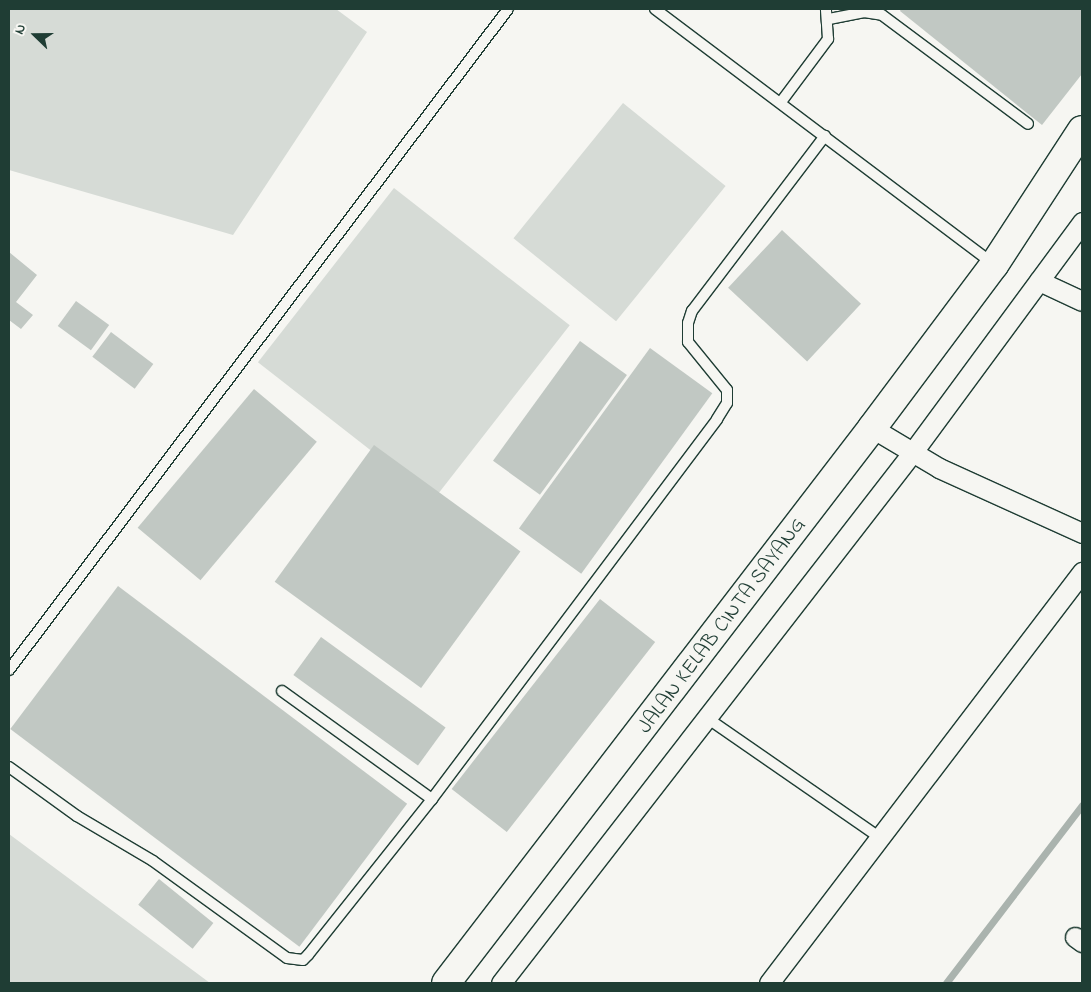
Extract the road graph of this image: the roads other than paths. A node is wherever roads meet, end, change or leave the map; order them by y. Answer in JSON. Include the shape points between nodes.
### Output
{"nodes":[{"id":1,"x":508,"y":9,"type":"edge"},
{"id":2,"x":655,"y":9,"type":"edge"},
{"id":3,"x":826,"y":9,"type":"edge"},
{"id":4,"x":829,"y":19,"type":"junction"},
{"id":5,"x":781,"y":102,"type":"junction"},
{"id":6,"x":1028,"y":124,"type":"dead end"},
{"id":7,"x":1082,"y":130,"type":"edge"},
{"id":8,"x":824,"y":136,"type":"junction"},
{"id":9,"x":1082,"y":163,"type":"edge"},
{"id":10,"x":1082,"y":222,"type":"edge"},
{"id":11,"x":994,"y":264,"type":"junction"},
{"id":12,"x":1039,"y":281,"type":"junction"},
{"id":13,"x":1082,"y":301,"type":"edge"},
{"id":14,"x":872,"y":428,"type":"junction"},
{"id":15,"x":912,"y":453,"type":"junction"},
{"id":16,"x":1082,"y":533,"type":"edge"},
{"id":17,"x":1082,"y":572,"type":"edge"},
{"id":18,"x":9,"y":670,"type":"edge"},
{"id":19,"x":282,"y":691,"type":"dead end"},
{"id":20,"x":708,"y":718,"type":"junction"},
{"id":21,"x":9,"y":767,"type":"edge"},
{"id":22,"x":432,"y":799,"type":"junction"},
{"id":23,"x":880,"y":838,"type":"junction"},
{"id":24,"x":457,"y":979,"type":"edge"},
{"id":25,"x":501,"y":983,"type":"edge"},
{"id":26,"x":769,"y":983,"type":"edge"}],
"edges":[{"from":1,"to":18,"type":"lane"},
{"from":2,"to":5,"type":"lane"},
{"from":3,"to":4,"type":"lane"},
{"from":4,"to":5,"type":"lane","via":[[828,40],[824,48]]},
{"from":4,"to":6,"type":"lane","via":[[864,12],[882,15]]},
{"from":5,"to":8,"type":"lane"},
{"from":7,"to":11,"type":"main road","name":"JALAN KELAB CINTA SAYANG"},
{"from":8,"to":11,"type":"lane"},
{"from":8,"to":22,"type":"lane","via":[[692,311],[686,334],[688,342],[727,390],[727,403]]},
{"from":9,"to":11,"type":"main road","name":"JALAN KELAB CINTA SAYANG"},
{"from":10,"to":12,"type":"street"},
{"from":11,"to":14,"type":"main road","name":"JALAN KELAB CINTA SAYANG"},
{"from":12,"to":13,"type":"street"},
{"from":12,"to":15,"type":"street"},
{"from":14,"to":15,"type":"street"},
{"from":14,"to":24,"type":"main road","name":"JALAN KELAB CINTA SAYANG"},
{"from":15,"to":16,"type":"street"},
{"from":15,"to":20,"type":"street"},
{"from":17,"to":23,"type":"street"},
{"from":19,"to":22,"type":"lane"},
{"from":20,"to":23,"type":"lane"},
{"from":20,"to":25,"type":"street"},
{"from":21,"to":22,"type":"lane","via":[[77,816],[154,862],[287,958],[297,960],[308,955]]},
{"from":23,"to":26,"type":"street"}]}
